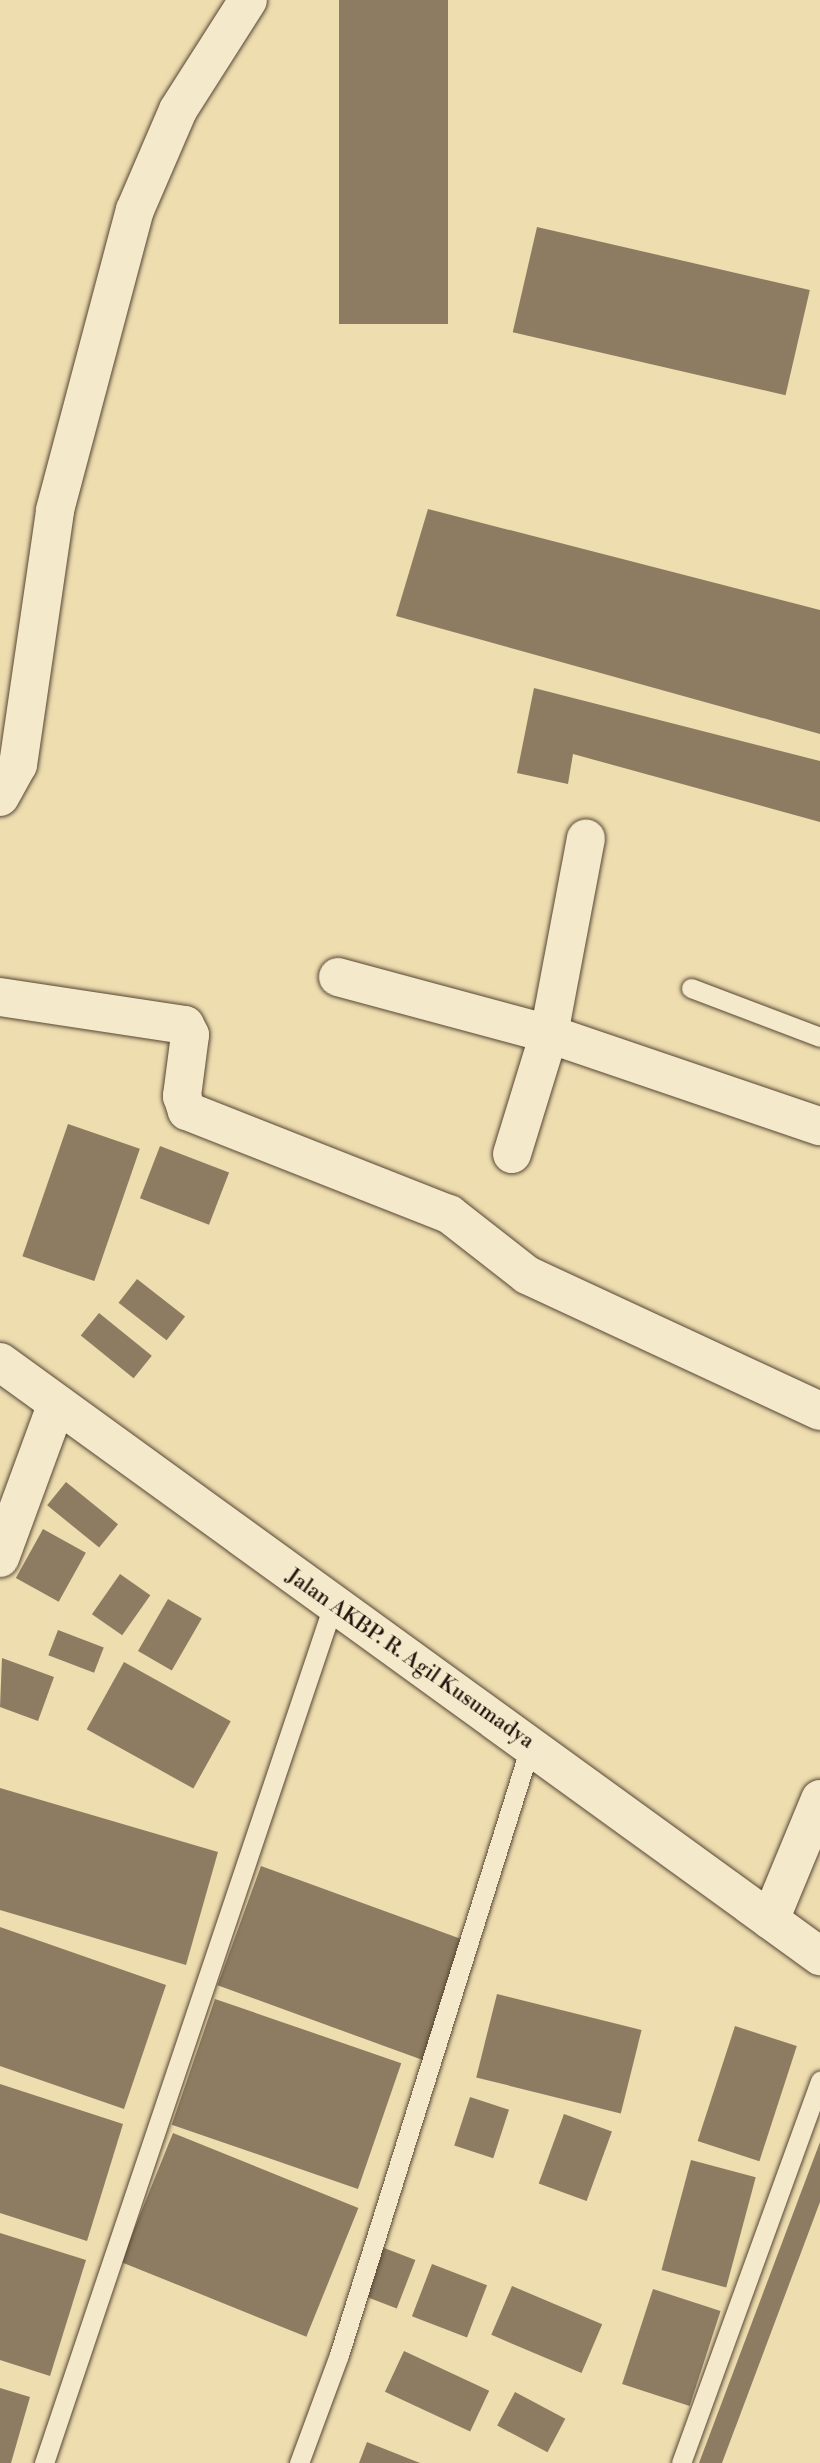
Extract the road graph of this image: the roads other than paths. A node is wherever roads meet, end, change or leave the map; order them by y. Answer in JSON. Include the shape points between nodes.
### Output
{"nodes":[{"id":1,"x":248,"y":0,"type":"edge"},
{"id":2,"x":0,"y":797,"type":"edge"},
{"id":3,"x":586,"y":838,"type":"dead end"},
{"id":4,"x":338,"y":977,"type":"dead end"},
{"id":5,"x":691,"y":988,"type":"dead end"},
{"id":6,"x":0,"y":997,"type":"edge"},
{"id":7,"x":550,"y":1034,"type":"junction"},
{"id":8,"x":820,"y":1037,"type":"edge"},
{"id":9,"x":820,"y":1126,"type":"edge"},
{"id":10,"x":512,"y":1154,"type":"dead end"},
{"id":11,"x":0,"y":1362,"type":"edge"},
{"id":12,"x":56,"y":1406,"type":"junction"},
{"id":13,"x":820,"y":1411,"type":"edge"},
{"id":14,"x":0,"y":1558,"type":"edge"},
{"id":15,"x":333,"y":1605,"type":"junction"},
{"id":16,"x":531,"y":1744,"type":"junction"},
{"id":17,"x":820,"y":1798,"type":"edge"},
{"id":18,"x":770,"y":1920,"type":"junction"},
{"id":19,"x":820,"y":1956,"type":"edge"},
{"id":20,"x":820,"y":2081,"type":"edge"},
{"id":21,"x":44,"y":2463,"type":"edge"},
{"id":22,"x":299,"y":2463,"type":"edge"},
{"id":23,"x":681,"y":2463,"type":"edge"}],
"edges":[{"from":1,"to":2,"type":"street","via":[[178,110],[135,210],[55,510],[18,765]]},
{"from":3,"to":7,"type":"street"},
{"from":4,"to":7,"type":"street"},
{"from":5,"to":8,"type":"lane"},
{"from":6,"to":13,"type":"street","via":[[185,1025],[190,1035],[181,1096],[187,1111],[449,1214],[527,1275]]},
{"from":7,"to":9,"type":"street"},
{"from":7,"to":10,"type":"street"},
{"from":11,"to":12,"type":"street","name":"Jalan AKBP. R. Agil Kusumadya"},
{"from":12,"to":14,"type":"street"},
{"from":12,"to":15,"type":"street","name":"Jalan AKBP. R. Agil Kusumadya"},
{"from":15,"to":16,"type":"street","name":"Jalan AKBP. R. Agil Kusumadya"},
{"from":15,"to":21,"type":"lane"},
{"from":16,"to":18,"type":"street","name":"Jalan AKBP. R. Agil Kusumadya"},
{"from":16,"to":22,"type":"lane","via":[[339,2355]]},
{"from":17,"to":18,"type":"street"},
{"from":18,"to":19,"type":"street","name":"Jalan AKBP. R. Agil Kusumadya"},
{"from":20,"to":23,"type":"lane"}]}
